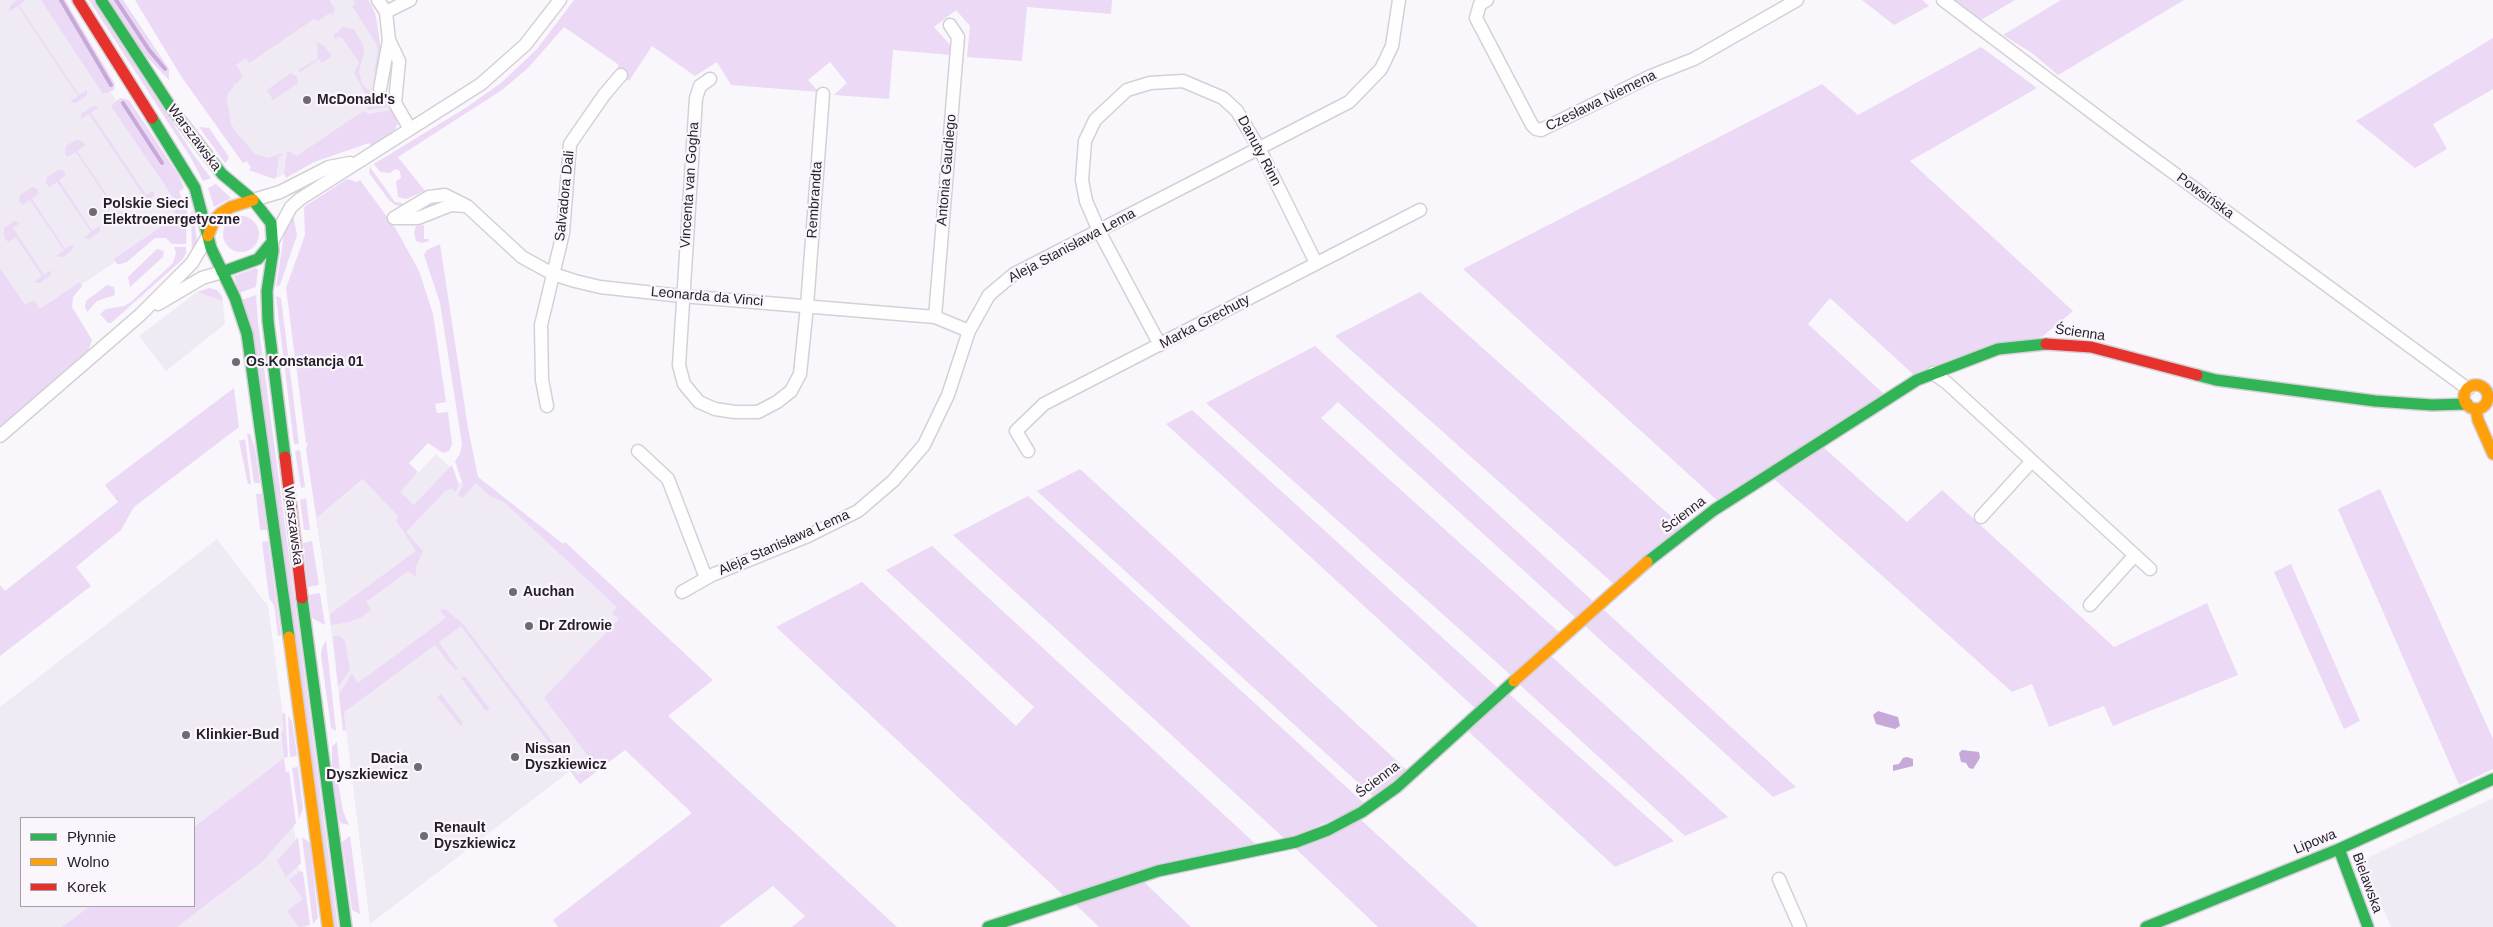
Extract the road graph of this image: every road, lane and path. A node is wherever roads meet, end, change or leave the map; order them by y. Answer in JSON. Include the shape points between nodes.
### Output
{"nodes":[{"id":1,"x":78,"y":0,"type":"edge"},
{"id":2,"x":101,"y":0,"type":"edge"},
{"id":3,"x":378,"y":0,"type":"edge"},
{"id":4,"x":410,"y":0,"type":"edge"},
{"id":5,"x":560,"y":0,"type":"edge"},
{"id":6,"x":1399,"y":0,"type":"edge"},
{"id":7,"x":1487,"y":0,"type":"edge"},
{"id":8,"x":1797,"y":0,"type":"edge"},
{"id":9,"x":1943,"y":0,"type":"edge"},
{"id":10,"x":386,"y":12,"type":"junction"},
{"id":11,"x":950,"y":25,"type":"dead end"},
{"id":12,"x":390,"y":40,"type":"junction"},
{"id":13,"x":621,"y":75,"type":"dead end"},
{"id":14,"x":710,"y":79,"type":"dead end"},
{"id":15,"x":380,"y":89,"type":"dead end"},
{"id":16,"x":823,"y":94,"type":"dead end"},
{"id":17,"x":410,"y":129,"type":"junction"},
{"id":18,"x":1260,"y":150,"type":"junction"},
{"id":19,"x":355,"y":162,"type":"junction"},
{"id":20,"x":253,"y":200,"type":"junction"},
{"id":21,"x":467,"y":206,"type":"junction"},
{"id":22,"x":1420,"y":210,"type":"dead end"},
{"id":23,"x":1099,"y":230,"type":"junction"},
{"id":24,"x":208,"y":236,"type":"junction"},
{"id":25,"x":272,"y":242,"type":"junction"},
{"id":26,"x":1316,"y":263,"type":"junction"},
{"id":27,"x":222,"y":272,"type":"junction"},
{"id":28,"x":553,"y":274,"type":"junction"},
{"id":29,"x":682,"y":296,"type":"junction"},
{"id":30,"x":807,"y":306,"type":"junction"},
{"id":31,"x":140,"y":315,"type":"junction"},
{"id":32,"x":935,"y":317,"type":"junction"},
{"id":33,"x":969,"y":331,"type":"junction"},
{"id":34,"x":1160,"y":345,"type":"junction"},
{"id":35,"x":1933,"y":374,"type":"junction"},
{"id":36,"x":2468,"y":388,"type":"junction"},
{"id":37,"x":2490,"y":396,"type":"edge"},
{"id":38,"x":547,"y":406,"type":"dead end"},
{"id":39,"x":2472,"y":407,"type":"junction"},
{"id":40,"x":0,"y":436,"type":"edge"},
{"id":41,"x":638,"y":451,"type":"dead end"},
{"id":42,"x":1028,"y":451,"type":"dead end"},
{"id":43,"x":2493,"y":454,"type":"edge"},
{"id":44,"x":2031,"y":462,"type":"junction"},
{"id":45,"x":1981,"y":518,"type":"dead end"},
{"id":46,"x":2135,"y":555,"type":"junction"},
{"id":47,"x":2150,"y":569,"type":"dead end"},
{"id":48,"x":706,"y":578,"type":"junction"},
{"id":49,"x":682,"y":592,"type":"dead end"},
{"id":50,"x":2090,"y":604,"type":"dead end"},
{"id":51,"x":2493,"y":779,"type":"edge"},
{"id":52,"x":2339,"y":849,"type":"junction"},
{"id":53,"x":1779,"y":879,"type":"dead end"},
{"id":54,"x":328,"y":927,"type":"edge"},
{"id":55,"x":346,"y":927,"type":"edge"},
{"id":56,"x":988,"y":927,"type":"edge"},
{"id":57,"x":1800,"y":927,"type":"edge"},
{"id":58,"x":2146,"y":927,"type":"edge"},
{"id":59,"x":2368,"y":927,"type":"edge"}],
"edges":[{"from":1,"to":24,"type":"street","name":"Warszawska","via":[[195,188]]},
{"from":2,"to":20,"type":"street","name":"Warszawska","via":[[174,112],[222,174]]},
{"from":3,"to":10,"type":"street"},
{"from":4,"to":10,"type":"street"},
{"from":5,"to":17,"type":"street","name":"Warszawska","via":[[537,32],[508,62],[468,93]]},
{"from":6,"to":18,"type":"street","name":"Aleja Stanisława Lema","via":[[1392,46],[1381,69],[1348,102]]},
{"from":7,"to":8,"type":"street","name":"Czesława Niemena","via":[[1480,4],[1476,18],[1532,125],[1541,130],[1651,76],[1694,59]]},
{"from":9,"to":36,"type":"street","name":"Powsińska"},
{"from":10,"to":12,"type":"street"},
{"from":11,"to":32,"type":"street","name":"Antonia Gaudiego","via":[[958,37]]},
{"from":12,"to":15,"type":"street"},
{"from":12,"to":17,"type":"street","via":[[399,61],[395,103]]},
{"from":13,"to":28,"type":"street","name":"Salvadora Dali","via":[[570,144],[562,233]]},
{"from":14,"to":29,"type":"street","name":"Vincenta van Gogha","via":[[700,86],[696,98]]},
{"from":16,"to":30,"type":"street","name":"Rembrandta"},
{"from":17,"to":19,"type":"street","name":"Warszawska"},
{"from":18,"to":23,"type":"street","name":"Aleja Stanisława Lema"},
{"from":18,"to":23,"type":"street","name":"Danuty Rinn","via":[[1237,111],[1223,98],[1207,90],[1183,81],[1164,81],[1127,90],[1095,120],[1084,141],[1082,180],[1086,201]]},
{"from":18,"to":26,"type":"street","name":"Danuty Rinn"},
{"from":19,"to":20,"type":"street","name":"Warszawska","via":[[330,167],[280,192]]},
{"from":19,"to":25,"type":"street","name":"Warszawska","via":[[291,207]]},
{"from":20,"to":24,"type":"street","via":[[221,213]]},
{"from":20,"to":25,"type":"street","via":[[271,223]]},
{"from":21,"to":21,"type":"street","name":"Leonarda da Vinci","via":[[452,197],[436,195],[394,218],[418,218],[451,205]]},
{"from":21,"to":28,"type":"street","name":"Leonarda da Vinci","via":[[522,256]]},
{"from":22,"to":26,"type":"street","name":"Marka Grechuty"},
{"from":23,"to":33,"type":"street","name":"Aleja Stanisława Lema","via":[[1014,274],[988,295]]},
{"from":23,"to":34,"type":"street","name":"Danuty Rinn"},
{"from":24,"to":27,"type":"street"},
{"from":24,"to":31,"type":"street","via":[[192,263]]},
{"from":25,"to":27,"type":"street","via":[[258,259]]},
{"from":25,"to":55,"type":"street","name":"Warszawska","via":[[267,291],[268,321]]},
{"from":26,"to":34,"type":"street","name":"Marka Grechuty"},
{"from":27,"to":31,"type":"street","via":[[202,278]]},
{"from":27,"to":54,"type":"street","name":"Warszawska","via":[[241,317],[251,353]]},
{"from":28,"to":29,"type":"street","name":"Leonarda da Vinci","via":[[600,287]]},
{"from":28,"to":38,"type":"street","name":"Salvadora Dali","via":[[541,325],[542,380]]},
{"from":29,"to":30,"type":"street","name":"Leonarda da Vinci"},
{"from":29,"to":30,"type":"street","via":[[679,365],[684,384],[699,402],[735,412],[758,412],[791,391],[800,374]]},
{"from":30,"to":32,"type":"street","name":"Leonarda da Vinci"},
{"from":31,"to":40,"type":"street"},
{"from":32,"to":33,"type":"street","name":"Leonarda da Vinci"},
{"from":33,"to":48,"type":"street","name":"Aleja Stanisława Lema","via":[[948,395],[924,445],[893,482],[858,511],[808,536]]},
{"from":34,"to":42,"type":"street","name":"Marka Grechuty","via":[[1044,404],[1016,431]]},
{"from":35,"to":39,"type":"street","name":"Ścienna","via":[[1998,349],[2055,343],[2091,347],[2216,380],[2374,402]]},
{"from":35,"to":44,"type":"street","via":[[1947,383]]},
{"from":35,"to":56,"type":"street","name":"Ścienna","via":[[1908,386],[1707,516],[1649,560],[1397,787],[1362,812],[1296,842],[1158,871]]},
{"from":36,"to":37,"type":"street","via":[[2480,386]]},
{"from":36,"to":39,"type":"street","via":[[2465,397]]},
{"from":37,"to":39,"type":"street","via":[[2485,405]]},
{"from":39,"to":43,"type":"street"},
{"from":41,"to":48,"type":"street","name":"Aleja Stanisława Lema","via":[[668,479]]},
{"from":44,"to":45,"type":"street"},
{"from":44,"to":46,"type":"street"},
{"from":46,"to":47,"type":"street"},
{"from":46,"to":50,"type":"street"},
{"from":48,"to":49,"type":"street","name":"Aleja Stanisława Lema"},
{"from":51,"to":52,"type":"street","name":"Lipowa"},
{"from":52,"to":58,"type":"street","name":"Lipowa"},
{"from":52,"to":59,"type":"street","name":"Bielawska"},
{"from":53,"to":57,"type":"street"}]}
